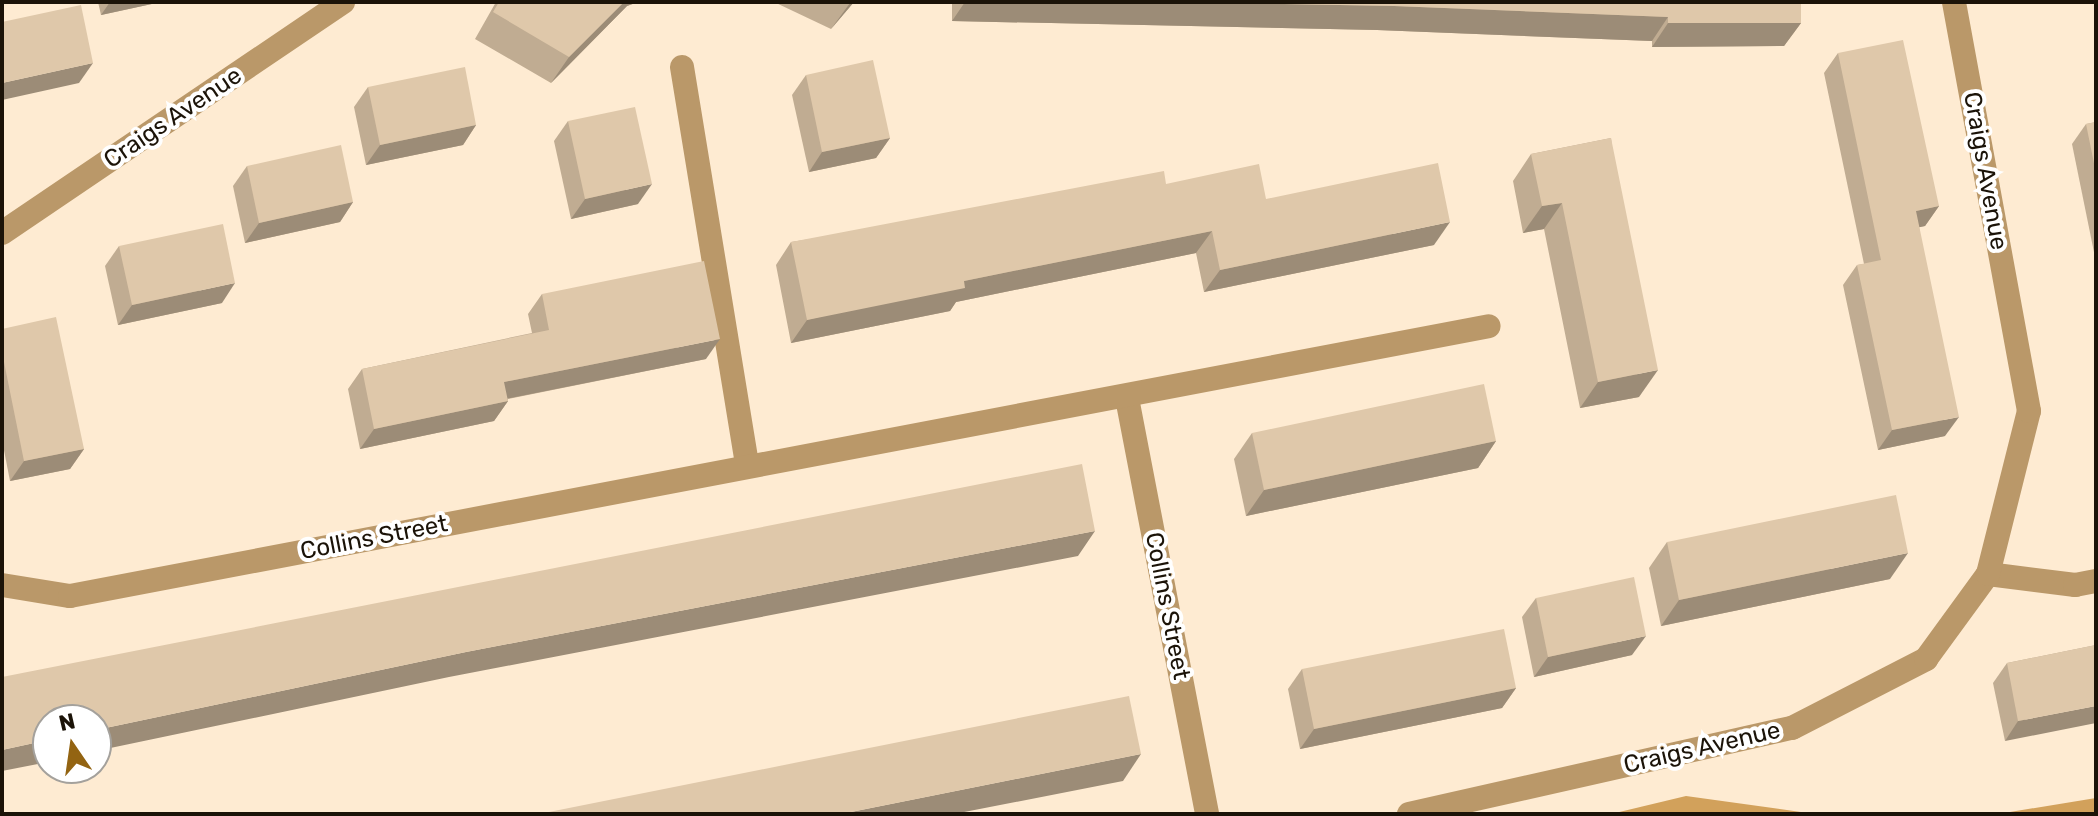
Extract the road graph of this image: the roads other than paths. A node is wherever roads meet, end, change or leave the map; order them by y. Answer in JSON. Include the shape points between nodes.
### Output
{"nodes":[{"id":1,"x":343,"y":2,"type":"edge"},
{"id":2,"x":1954,"y":2,"type":"edge"},
{"id":3,"x":682,"y":67,"type":"dead end"},
{"id":4,"x":2,"y":233,"type":"edge"},
{"id":5,"x":1489,"y":326,"type":"dead end"},
{"id":6,"x":1127,"y":398,"type":"junction"},
{"id":7,"x":747,"y":466,"type":"junction"},
{"id":8,"x":1988,"y":574,"type":"junction"},
{"id":9,"x":2096,"y":581,"type":"edge"},
{"id":10,"x":2,"y":585,"type":"edge"},
{"id":11,"x":1207,"y":814,"type":"edge"},
{"id":12,"x":1409,"y":814,"type":"edge"}],
"edges":[{"from":1,"to":4,"type":"street","name":"Craigs Avenue"},
{"from":2,"to":8,"type":"street","name":"Craigs Avenue","via":[[2029,411]]},
{"from":3,"to":7,"type":"street"},
{"from":5,"to":6,"type":"street","name":"Collins Street"},
{"from":6,"to":7,"type":"street","name":"Collins Street"},
{"from":6,"to":11,"type":"street","name":"Collins Street"},
{"from":7,"to":10,"type":"street","name":"Collins Street","via":[[70,596]]},
{"from":8,"to":9,"type":"street","via":[[2075,585]]},
{"from":8,"to":12,"type":"street","name":"Craigs Avenue","via":[[1926,659],[1792,728]]}]}
